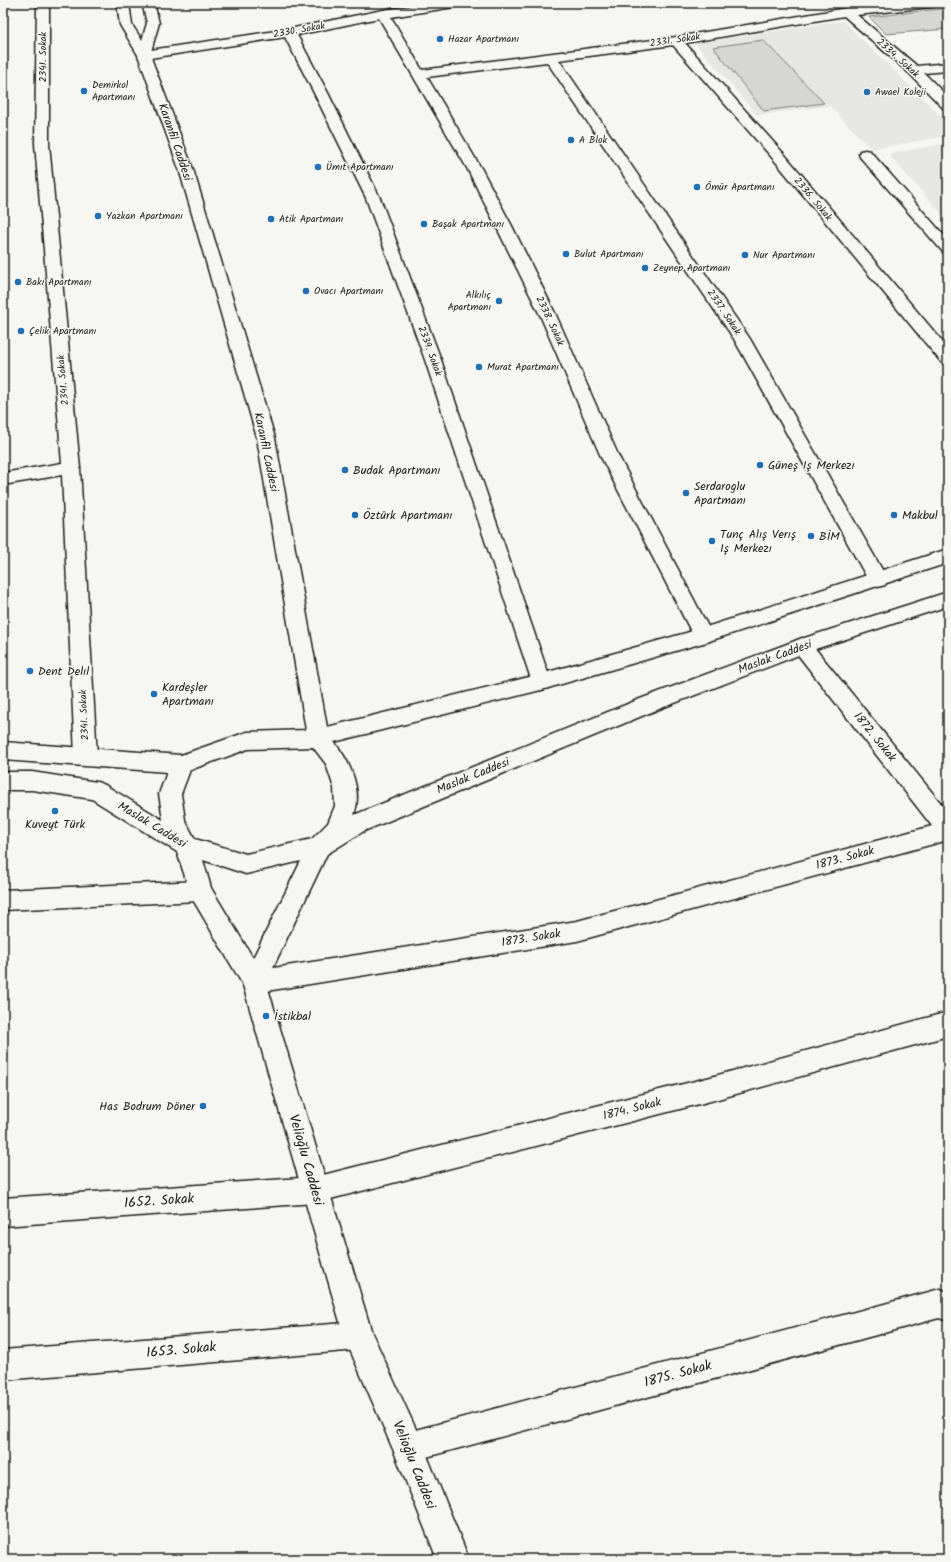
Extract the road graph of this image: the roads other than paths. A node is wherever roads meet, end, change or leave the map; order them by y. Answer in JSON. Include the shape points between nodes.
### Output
{"nodes":[{"id":1,"x":43,"y":3,"type":"edge"},
{"id":2,"x":123,"y":3,"type":"edge"},
{"id":3,"x":148,"y":3,"type":"edge"},
{"id":4,"x":454,"y":3,"type":"edge"},
{"id":5,"x":931,"y":3,"type":"edge"},
{"id":6,"x":847,"y":12,"type":"junction"},
{"id":7,"x":383,"y":14,"type":"junction"},
{"id":8,"x":289,"y":33,"type":"junction"},
{"id":9,"x":676,"y":41,"type":"junction"},
{"id":10,"x":144,"y":55,"type":"junction"},
{"id":11,"x":550,"y":57,"type":"junction"},
{"id":12,"x":948,"y":67,"type":"edge"},
{"id":13,"x":914,"y":70,"type":"junction"},
{"id":14,"x":419,"y":74,"type":"junction"},
{"id":15,"x":948,"y":105,"type":"edge"},
{"id":16,"x":865,"y":154,"type":"dead end"},
{"id":17,"x":948,"y":249,"type":"edge"},
{"id":18,"x":948,"y":359,"type":"edge"},
{"id":19,"x":71,"y":468,"type":"junction"},
{"id":20,"x":3,"y":479,"type":"edge"},
{"id":21,"x":948,"y":556,"type":"edge"},
{"id":22,"x":878,"y":580,"type":"junction"},
{"id":23,"x":946,"y":602,"type":"edge"},
{"id":24,"x":703,"y":636,"type":"junction"},
{"id":25,"x":802,"y":646,"type":"junction"},
{"id":26,"x":541,"y":682,"type":"junction"},
{"id":27,"x":318,"y":738,"type":"junction"},
{"id":28,"x":3,"y":751,"type":"edge"},
{"id":29,"x":86,"y":756,"type":"junction"},
{"id":30,"x":181,"y":764,"type":"junction"},
{"id":31,"x":3,"y":781,"type":"edge"},
{"id":32,"x":948,"y":830,"type":"edge"},
{"id":33,"x":187,"y":846,"type":"junction"},
{"id":34,"x":319,"y":847,"type":"junction"},
{"id":35,"x":200,"y":891,"type":"junction"},
{"id":36,"x":3,"y":900,"type":"edge"},
{"id":37,"x":254,"y":982,"type":"junction"},
{"id":38,"x":948,"y":1024,"type":"edge"},
{"id":39,"x":315,"y":1190,"type":"junction"},
{"id":40,"x":3,"y":1212,"type":"edge"},
{"id":41,"x":948,"y":1306,"type":"edge"},
{"id":42,"x":358,"y":1336,"type":"junction"},
{"id":43,"x":3,"y":1365,"type":"edge"},
{"id":44,"x":408,"y":1447,"type":"junction"},
{"id":45,"x":453,"y":1559,"type":"edge"}],
"edges":[{"from":1,"to":19,"type":"street","name":"2341. Sokak","via":[[42,144]]},
{"from":2,"to":10,"type":"street","name":"Karanfil Caddesi","via":[[126,25]]},
{"from":3,"to":10,"type":"street","via":[[153,23]]},
{"from":4,"to":7,"type":"street","name":"2330. Sokak"},
{"from":5,"to":6,"type":"street","name":"2331. Sokak"},
{"from":6,"to":9,"type":"street","name":"2331. Sokak"},
{"from":6,"to":13,"type":"street","name":"2334. Sokak"},
{"from":7,"to":8,"type":"street","name":"2330. Sokak"},
{"from":7,"to":14,"type":"street","name":"2338. Sokak"},
{"from":8,"to":10,"type":"street","name":"2330. Sokak"},
{"from":8,"to":26,"type":"street","name":"2339. Sokak","via":[[373,198],[432,357]]},
{"from":9,"to":11,"type":"street","name":"2331. Sokak"},
{"from":9,"to":18,"type":"street","name":"2336. Sokak","via":[[780,158]]},
{"from":10,"to":27,"type":"street","name":"Karanfil Caddesi","via":[[186,169],[266,438]]},
{"from":11,"to":14,"type":"street","name":"2331. Sokak"},
{"from":11,"to":22,"type":"street","name":"2337. Sokak","via":[[742,339]]},
{"from":12,"to":13,"type":"street"},
{"from":13,"to":15,"type":"street","name":"2334. Sokak"},
{"from":14,"to":24,"type":"street","name":"2338. Sokak","via":[[474,168],[505,228],[548,315],[610,457]]},
{"from":16,"to":17,"type":"lane"},
{"from":19,"to":20,"type":"street"},
{"from":19,"to":29,"type":"street","name":"2341. Sokak"},
{"from":21,"to":22,"type":"street"},
{"from":22,"to":24,"type":"street"},
{"from":23,"to":25,"type":"street","name":"Maslak Caddesi"},
{"from":24,"to":26,"type":"street"},
{"from":25,"to":32,"type":"street","name":"1872. Sokak"},
{"from":25,"to":34,"type":"street","name":"Maslak Caddesi","via":[[647,705],[356,824]]},
{"from":26,"to":27,"type":"street"},
{"from":27,"to":30,"type":"street","via":[[247,741]]},
{"from":27,"to":34,"type":"street","name":"Karanfil Caddesi","via":[[336,760],[345,788],[346,806],[337,829]]},
{"from":28,"to":29,"type":"street"},
{"from":29,"to":30,"type":"street"},
{"from":30,"to":33,"type":"street","name":"Velioğlu Caddesi","via":[[170,794],[174,820]]},
{"from":31,"to":33,"type":"street","name":"Maslak Caddesi","via":[[32,781],[96,791]]},
{"from":32,"to":37,"type":"street","name":"1873. Sokak","via":[[577,931]]},
{"from":33,"to":34,"type":"street","name":"Maslak Caddesi","via":[[246,864]]},
{"from":33,"to":35,"type":"street","name":"Velioğlu Caddesi"},
{"from":34,"to":37,"type":"street"},
{"from":35,"to":36,"type":"street"},
{"from":35,"to":37,"type":"street","name":"Velioğlu Caddesi"},
{"from":37,"to":39,"type":"street","name":"Velioğlu Caddesi"},
{"from":38,"to":39,"type":"street","name":"1874. Sokak","via":[[707,1090]]},
{"from":39,"to":40,"type":"street","name":"1652. Sokak"},
{"from":39,"to":42,"type":"street","name":"Velioğlu Caddesi"},
{"from":41,"to":44,"type":"street","name":"1875. Sokak","via":[[940,1303]]},
{"from":42,"to":43,"type":"street","name":"1653. Sokak"},
{"from":42,"to":44,"type":"street","name":"Velioğlu Caddesi"},
{"from":44,"to":45,"type":"street","name":"Velioğlu Caddesi"}]}
